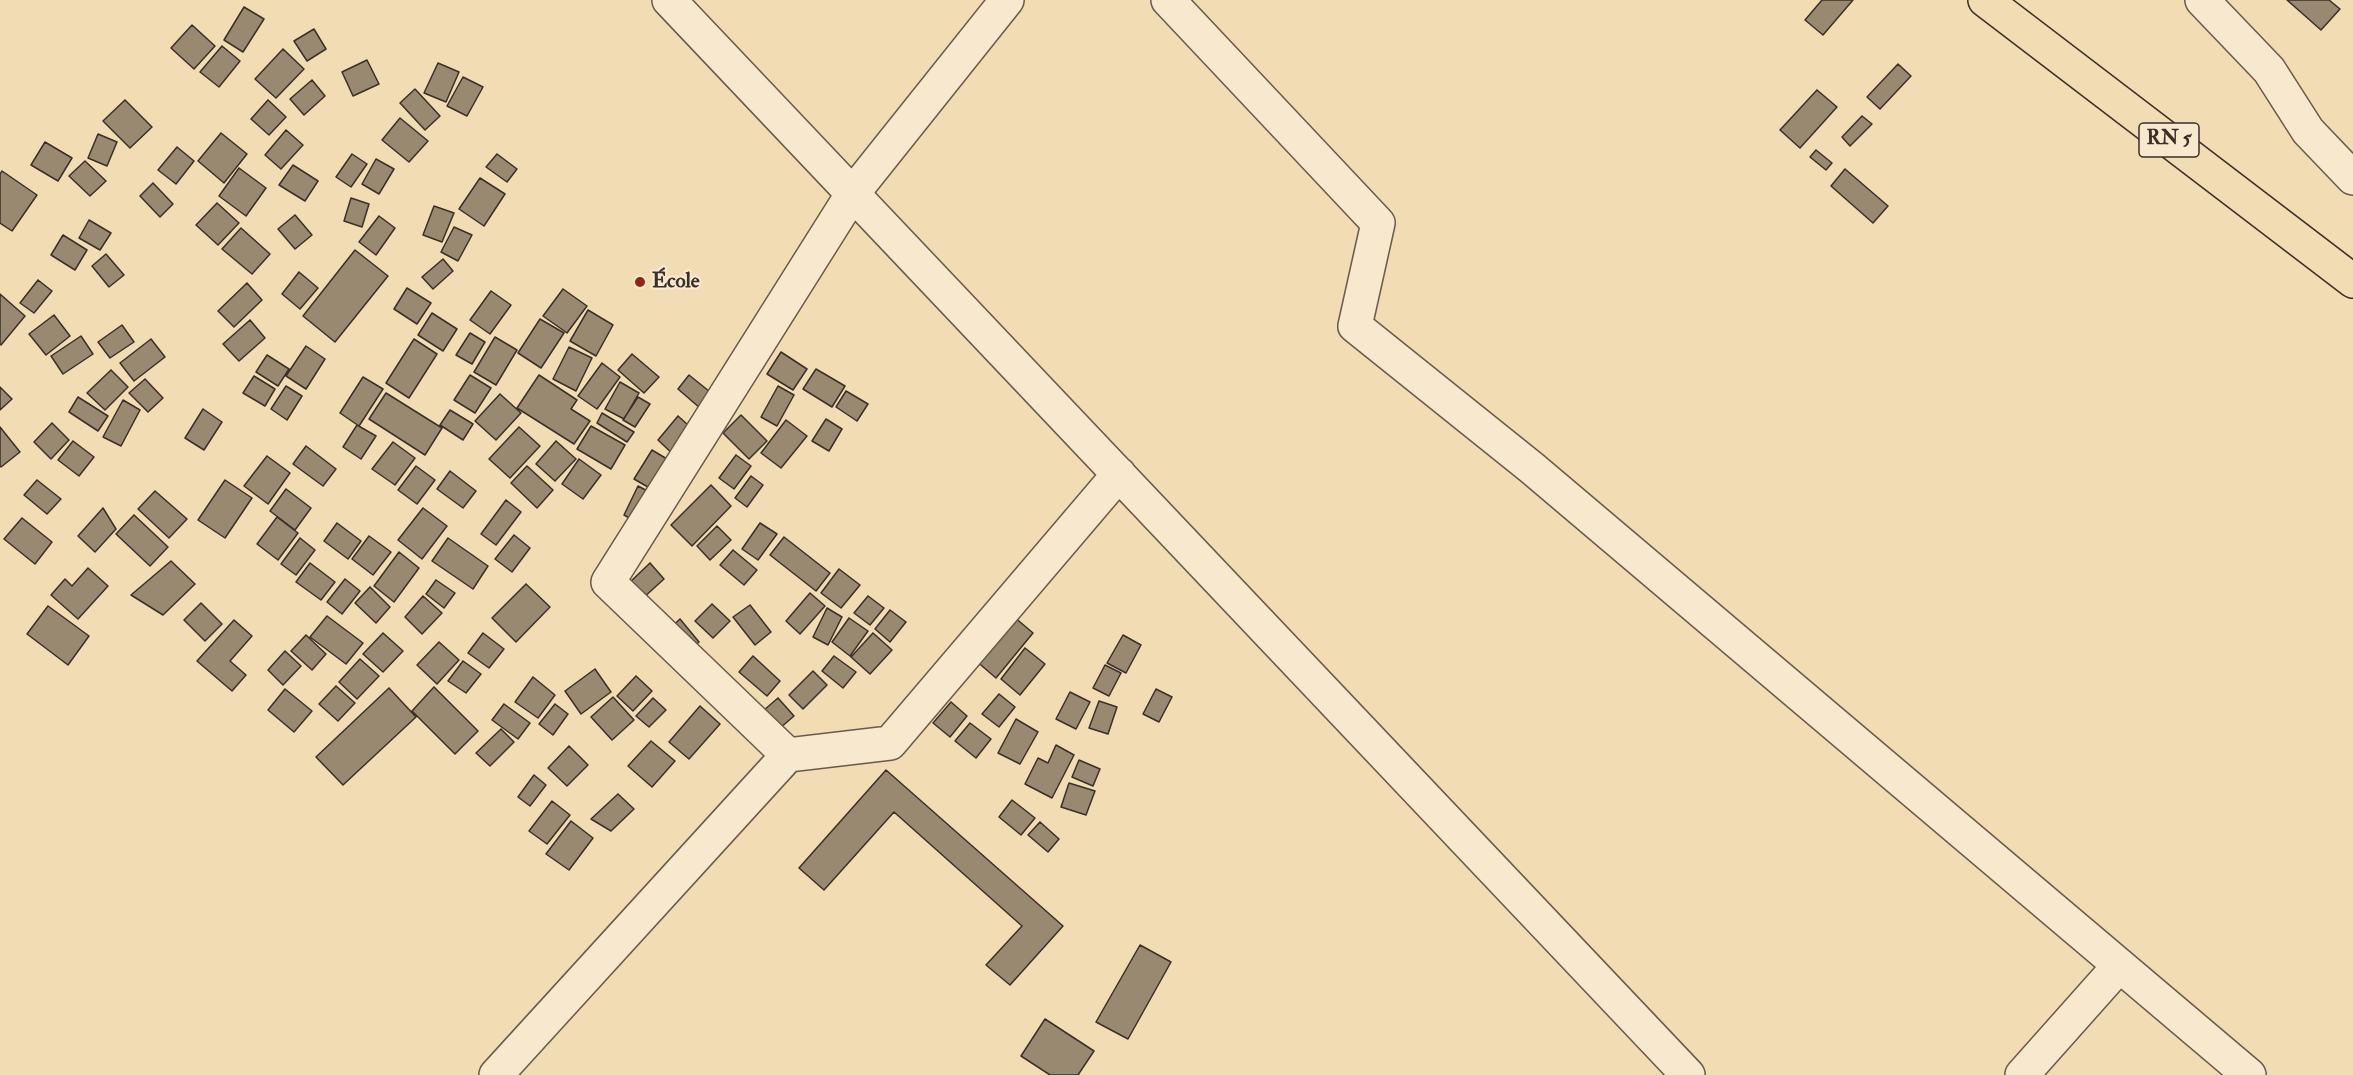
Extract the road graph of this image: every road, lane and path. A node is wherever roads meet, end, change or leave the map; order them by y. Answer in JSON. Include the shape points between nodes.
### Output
{"nodes":[{"id":1,"x":669,"y":0,"type":"edge"},
{"id":2,"x":1007,"y":0,"type":"edge"},
{"id":3,"x":1168,"y":0,"type":"edge"},
{"id":4,"x":1985,"y":0,"type":"edge"},
{"id":5,"x":2202,"y":0,"type":"edge"},
{"id":6,"x":2353,"y":178,"type":"edge"},
{"id":7,"x":853,"y":194,"type":"junction"},
{"id":8,"x":2353,"y":281,"type":"edge"},
{"id":9,"x":1119,"y":474,"type":"junction"},
{"id":10,"x":788,"y":755,"type":"junction"},
{"id":11,"x":2119,"y":966,"type":"junction"},
{"id":12,"x":496,"y":1075,"type":"edge"},
{"id":13,"x":1688,"y":1075,"type":"edge"},
{"id":14,"x":2022,"y":1075,"type":"edge"},
{"id":15,"x":2249,"y":1075,"type":"edge"}],
"edges":[{"from":1,"to":7,"type":"street"},
{"from":2,"to":7,"type":"street"},
{"from":3,"to":11,"type":"street","via":[[1378,223],[1355,326],[1532,468]]},
{"from":4,"to":8,"type":"main road","number":"RN 5"},
{"from":5,"to":6,"type":"street","via":[[2269,70],[2308,131]]},
{"from":7,"to":9,"type":"street"},
{"from":7,"to":10,"type":"street","via":[[609,582]]},
{"from":9,"to":10,"type":"street","via":[[890,743]]},
{"from":9,"to":13,"type":"street"},
{"from":10,"to":12,"type":"street"},
{"from":11,"to":14,"type":"street"},
{"from":11,"to":15,"type":"street"}]}
